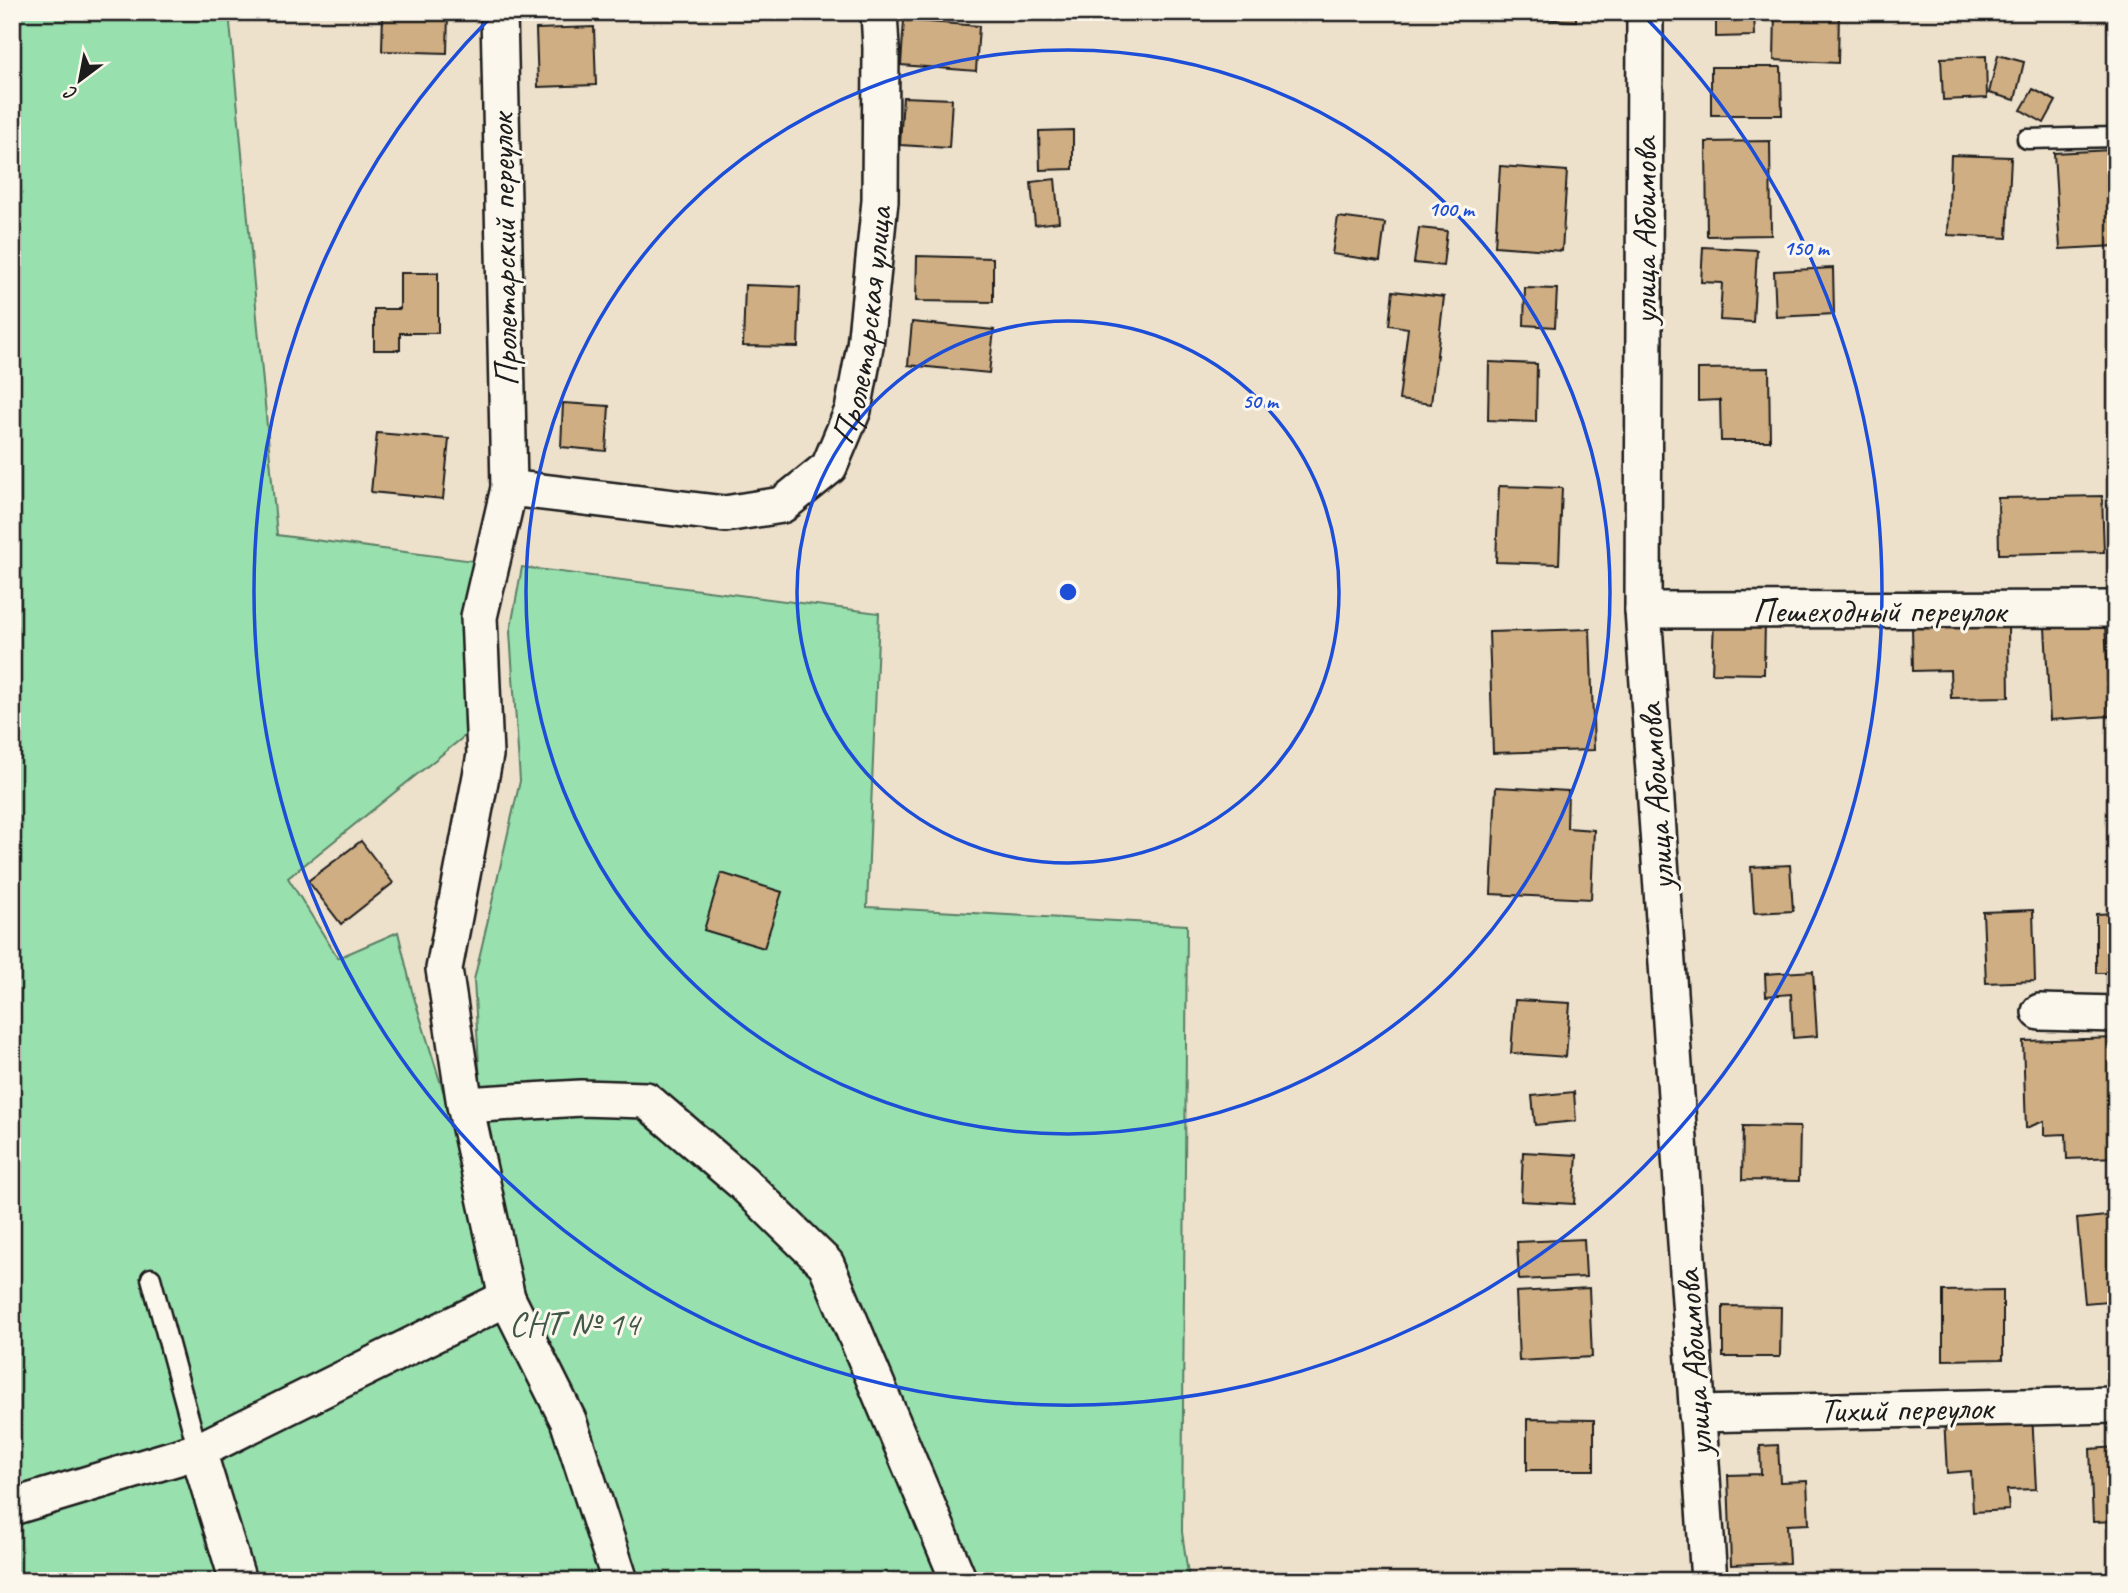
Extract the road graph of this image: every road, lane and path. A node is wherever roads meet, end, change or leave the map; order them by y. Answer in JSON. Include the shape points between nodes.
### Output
{"nodes":[{"id":1,"x":499,"y":12,"type":"edge"},
{"id":2,"x":879,"y":12,"type":"edge"},
{"id":3,"x":1645,"y":12,"type":"edge"},
{"id":4,"x":2116,"y":137,"type":"edge"},
{"id":5,"x":2027,"y":139,"type":"dead end"},
{"id":6,"x":509,"y":488,"type":"junction"},
{"id":7,"x":1643,"y":610,"type":"junction"},
{"id":8,"x":2116,"y":610,"type":"edge"},
{"id":9,"x":2040,"y":1012,"type":"dead end"},
{"id":10,"x":2116,"y":1014,"type":"edge"},
{"id":11,"x":465,"y":1105,"type":"junction"},
{"id":12,"x":151,"y":1278,"type":"dead end"},
{"id":13,"x":507,"y":1298,"type":"junction"},
{"id":14,"x":2116,"y":1405,"type":"edge"},
{"id":15,"x":1697,"y":1413,"type":"junction"},
{"id":16,"x":198,"y":1451,"type":"junction"},
{"id":17,"x":12,"y":1507,"type":"edge"},
{"id":18,"x":238,"y":1581,"type":"edge"},
{"id":19,"x":620,"y":1581,"type":"edge"},
{"id":20,"x":960,"y":1581,"type":"edge"},
{"id":21,"x":1709,"y":1581,"type":"edge"}],
"edges":[{"from":1,"to":6,"type":"street","name":"Пролетарский переулок"},
{"from":2,"to":6,"type":"street","name":"Пролетарская улица","via":[[880,201],[865,346],[853,410],[829,467],[782,505],[725,514]]},
{"from":3,"to":7,"type":"street","name":"улица Абоимова"},
{"from":4,"to":5,"type":"lane"},
{"from":6,"to":11,"type":"street","name":"Пролетарский переулок","via":[[479,617],[485,755],[444,969]]},
{"from":7,"to":8,"type":"street","name":"Пешеходный переулок"},
{"from":7,"to":15,"type":"street","name":"улица Абоимова"},
{"from":9,"to":10,"type":"street"},
{"from":11,"to":13,"type":"street","name":"Пролетарский переулок"},
{"from":11,"to":20,"type":"street","via":[[581,1098],[646,1101],[743,1182],[826,1264]]},
{"from":12,"to":16,"type":"lane"},
{"from":13,"to":16,"type":"street"},
{"from":13,"to":19,"type":"street","name":"Пролетарский переулок","via":[[568,1420]]},
{"from":14,"to":15,"type":"street","name":"Тихий переулок"},
{"from":15,"to":21,"type":"street","name":"улица Абоимова"},
{"from":16,"to":17,"type":"street"},
{"from":16,"to":18,"type":"street"}]}
